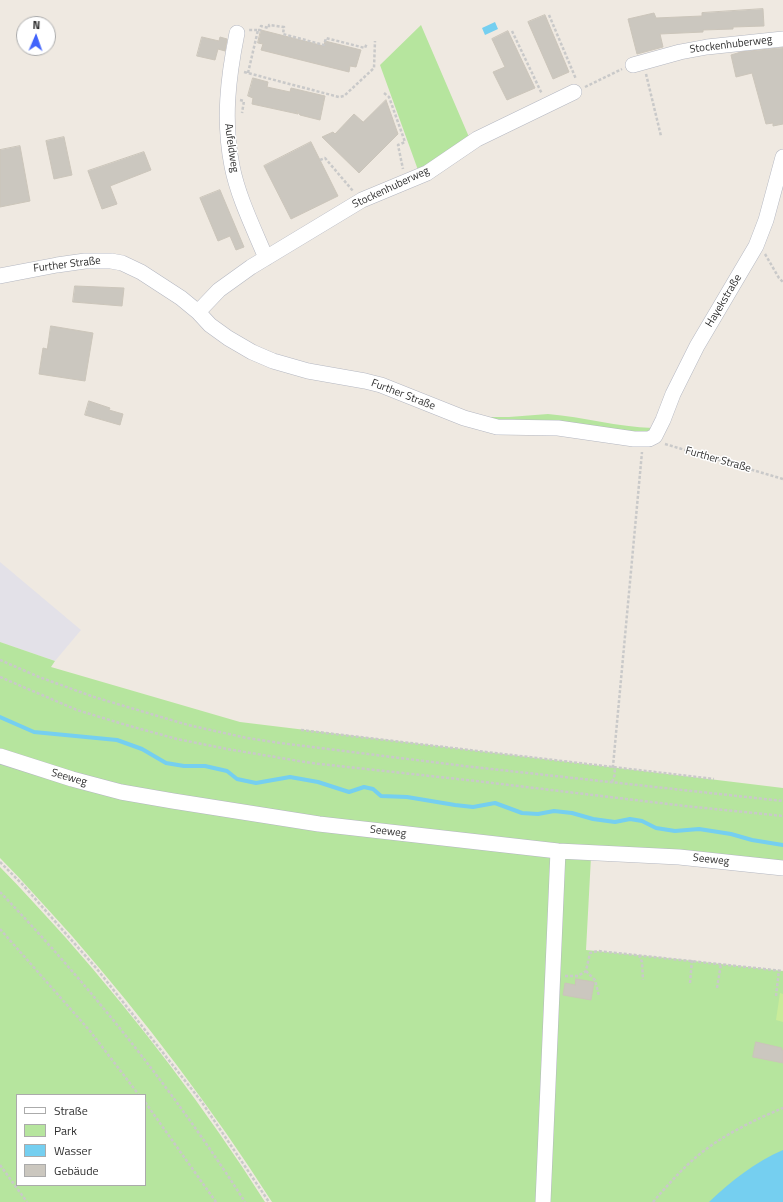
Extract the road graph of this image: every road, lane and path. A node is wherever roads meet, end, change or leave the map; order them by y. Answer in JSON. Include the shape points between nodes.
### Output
{"nodes":[{"id":1,"x":549,"y":15,"type":"dead end"},
{"id":2,"x":258,"y":30,"type":"junction"},
{"id":3,"x":512,"y":32,"type":"dead end"},
{"id":4,"x":237,"y":33,"type":"joint"},
{"id":5,"x":783,"y":39,"type":"edge"},
{"id":6,"x":375,"y":41,"type":"dead end"},
{"id":7,"x":367,"y":43,"type":"dead end"},
{"id":8,"x":638,"y":64,"type":"junction"},
{"id":9,"x":239,"y":71,"type":"dead end"},
{"id":10,"x":248,"y":73,"type":"junction"},
{"id":11,"x":577,"y":91,"type":"junction"},
{"id":12,"x":384,"y":93,"type":"dead end"},
{"id":13,"x":236,"y":99,"type":"dead end"},
{"id":14,"x":547,"y":105,"type":"junction"},
{"id":15,"x":242,"y":114,"type":"dead end"},
{"id":16,"x":661,"y":136,"type":"dead end"},
{"id":17,"x":783,"y":157,"type":"edge"},
{"id":18,"x":320,"y":160,"type":"dead end"},
{"id":19,"x":406,"y":182,"type":"junction"},
{"id":20,"x":347,"y":194,"type":"dead end"},
{"id":21,"x":756,"y":246,"type":"junction"},
{"id":22,"x":266,"y":258,"type":"junction"},
{"id":23,"x":0,"y":276,"type":"edge"},
{"id":24,"x":783,"y":282,"type":"edge"},
{"id":25,"x":198,"y":312,"type":"junction"},
{"id":26,"x":648,"y":439,"type":"junction"},
{"id":27,"x":783,"y":479,"type":"edge"},
{"id":28,"x":0,"y":660,"type":"edge"},
{"id":29,"x":0,"y":677,"type":"edge"},
{"id":30,"x":301,"y":730,"type":"dead end"},
{"id":31,"x":0,"y":756,"type":"edge"},
{"id":32,"x":613,"y":766,"type":"junction"},
{"id":33,"x":714,"y":779,"type":"dead end"},
{"id":34,"x":612,"y":782,"type":"junction"},
{"id":35,"x":783,"y":801,"type":"edge"},
{"id":36,"x":783,"y":816,"type":"edge"},
{"id":37,"x":558,"y":851,"type":"junction"},
{"id":38,"x":0,"y":862,"type":"edge"},
{"id":39,"x":783,"y":868,"type":"edge"},
{"id":40,"x":0,"y":892,"type":"edge"},
{"id":41,"x":0,"y":929,"type":"edge"},
{"id":42,"x":639,"y":955,"type":"junction"},
{"id":43,"x":692,"y":960,"type":"junction"},
{"id":44,"x":720,"y":964,"type":"junction"},
{"id":45,"x":779,"y":970,"type":"junction"},
{"id":46,"x":586,"y":971,"type":"junction"},
{"id":47,"x":783,"y":971,"type":"edge"},
{"id":48,"x":552,"y":976,"type":"junction"},
{"id":49,"x":643,"y":980,"type":"dead end"},
{"id":50,"x":690,"y":984,"type":"dead end"},
{"id":51,"x":717,"y":988,"type":"dead end"},
{"id":52,"x":599,"y":996,"type":"dead end"},
{"id":53,"x":776,"y":996,"type":"dead end"},
{"id":54,"x":139,"y":1094,"type":"edge"},
{"id":55,"x":146,"y":1103,"type":"edge"},
{"id":56,"x":783,"y":1108,"type":"edge"},
{"id":57,"x":0,"y":1165,"type":"edge"},
{"id":58,"x":27,"y":1202,"type":"edge"},
{"id":59,"x":216,"y":1202,"type":"edge"},
{"id":60,"x":245,"y":1202,"type":"edge"},
{"id":61,"x":269,"y":1202,"type":"edge"},
{"id":62,"x":543,"y":1202,"type":"edge"},
{"id":63,"x":653,"y":1202,"type":"edge"}],
"edges":[{"from":1,"to":11,"type":"path"},
{"from":2,"to":4,"type":"path","via":[[238,29]]},
{"from":2,"to":7,"type":"path","via":[[261,26],[269,28],[269,25],[284,27],[283,34],[324,45],[326,38],[365,48]]},
{"from":2,"to":10,"type":"path"},
{"from":3,"to":14,"type":"path"},
{"from":4,"to":22,"type":"street","name":"Aufeldweg","via":[[227,98],[232,166]]},
{"from":5,"to":8,"type":"street","name":"Stockenhuberweg","via":[[707,47]]},
{"from":6,"to":10,"type":"path","via":[[374,68],[344,96]]},
{"from":8,"to":11,"type":"path"},
{"from":8,"to":16,"type":"path"},
{"from":9,"to":10,"type":"path"},
{"from":11,"to":14,"type":"street","name":"Stockenhuberweg"},
{"from":12,"to":19,"type":"path","via":[[389,98],[405,142],[398,145]]},
{"from":13,"to":15,"type":"path","via":[[244,102]]},
{"from":14,"to":19,"type":"street","name":"Stockenhuberweg","via":[[477,139],[427,172]]},
{"from":17,"to":21,"type":"street","name":"Hayekstraße","via":[[766,220]]},
{"from":18,"to":20,"type":"path","via":[[325,158],[353,190]]},
{"from":19,"to":22,"type":"street","name":"Stockenhuberweg","via":[[362,200]]},
{"from":21,"to":24,"type":"path","via":[[764,252]]},
{"from":21,"to":26,"type":"street","name":"Hayekstraße","via":[[697,346],[658,431]]},
{"from":22,"to":25,"type":"street","name":"Stockenhuberweg","via":[[219,290]]},
{"from":23,"to":25,"type":"street","name":"Further Straße","via":[[98,260],[122,263],[175,294]]},
{"from":25,"to":26,"type":"street","name":"Further Straße","via":[[228,338],[273,361],[308,371],[380,385],[482,423],[497,427],[564,429]]},
{"from":26,"to":27,"type":"path","name":"Further Straße"},
{"from":26,"to":32,"type":"path"},
{"from":28,"to":34,"type":"path","via":[[94,697],[188,725],[247,738],[280,744]]},
{"from":29,"to":36,"type":"path","via":[[84,712],[126,726],[227,749],[311,763]]},
{"from":30,"to":32,"type":"path"},
{"from":31,"to":37,"type":"street","name":"Seeweg","via":[[72,779],[141,796],[319,824]]},
{"from":32,"to":33,"type":"path"},
{"from":32,"to":34,"type":"path","via":[[616,771]]},
{"from":34,"to":35,"type":"path"},
{"from":37,"to":39,"type":"street","name":"Seeweg","via":[[680,857]]},
{"from":37,"to":48,"type":"street"},
{"from":38,"to":61,"type":"path","via":[[98,969],[201,1100]]},
{"from":40,"to":60,"type":"path","via":[[77,977],[123,1034],[207,1145]]},
{"from":41,"to":54,"type":"path","via":[[90,1031]]},
{"from":42,"to":43,"type":"path"},
{"from":42,"to":46,"type":"path","via":[[590,953]]},
{"from":42,"to":49,"type":"path"},
{"from":43,"to":44,"type":"path"},
{"from":43,"to":50,"type":"path"},
{"from":44,"to":45,"type":"path"},
{"from":44,"to":51,"type":"path"},
{"from":45,"to":47,"type":"path"},
{"from":45,"to":53,"type":"path"},
{"from":46,"to":48,"type":"path","via":[[578,976]]},
{"from":46,"to":52,"type":"path","via":[[595,980]]},
{"from":48,"to":62,"type":"street"},
{"from":55,"to":59,"type":"path"},
{"from":56,"to":63,"type":"path","via":[[723,1139],[696,1157]]},
{"from":57,"to":58,"type":"path"}]}
